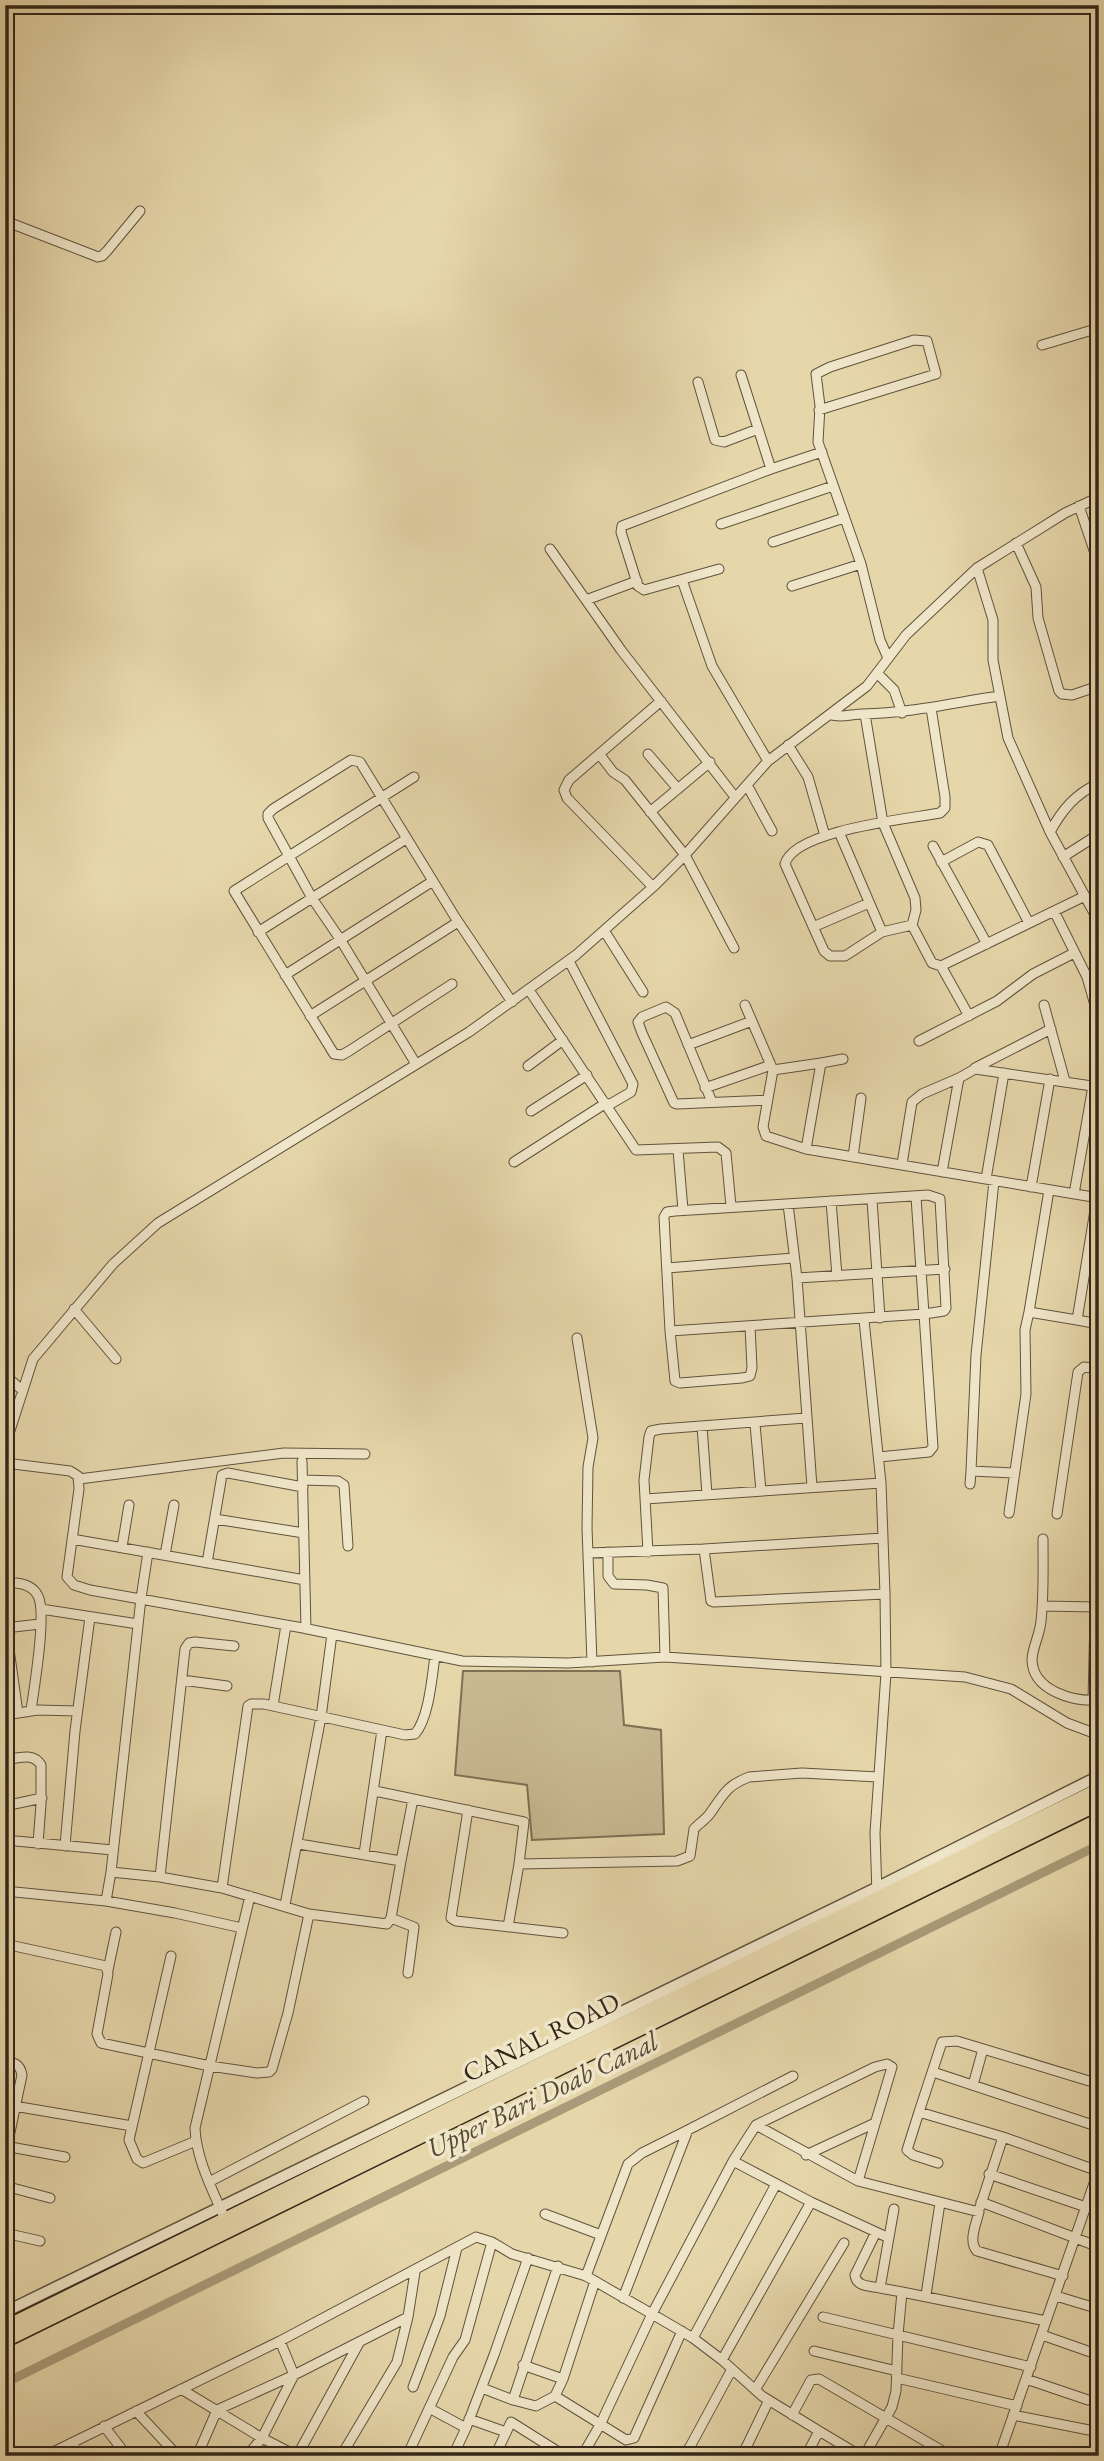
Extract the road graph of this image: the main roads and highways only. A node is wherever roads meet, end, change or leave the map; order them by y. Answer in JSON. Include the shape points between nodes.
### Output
{"nodes":[{"id":1,"x":1099,"y":1790,"type":"edge"},
{"id":2,"x":1099,"y":1803,"type":"edge"},
{"id":3,"x":878,"y":1899,"type":"junction"},
{"id":4,"x":5,"y":2328,"type":"edge"},
{"id":5,"x":5,"y":2340,"type":"edge"}],
"edges":[{"from":1,"to":3,"type":"main road","name":"CANAL ROAD"},
{"from":2,"to":3,"type":"main road","name":"CANAL ROAD"},
{"from":3,"to":4,"type":"main road","name":"CANAL ROAD","via":[[223,2213]]},
{"from":3,"to":5,"type":"main road","name":"CANAL ROAD"}]}
